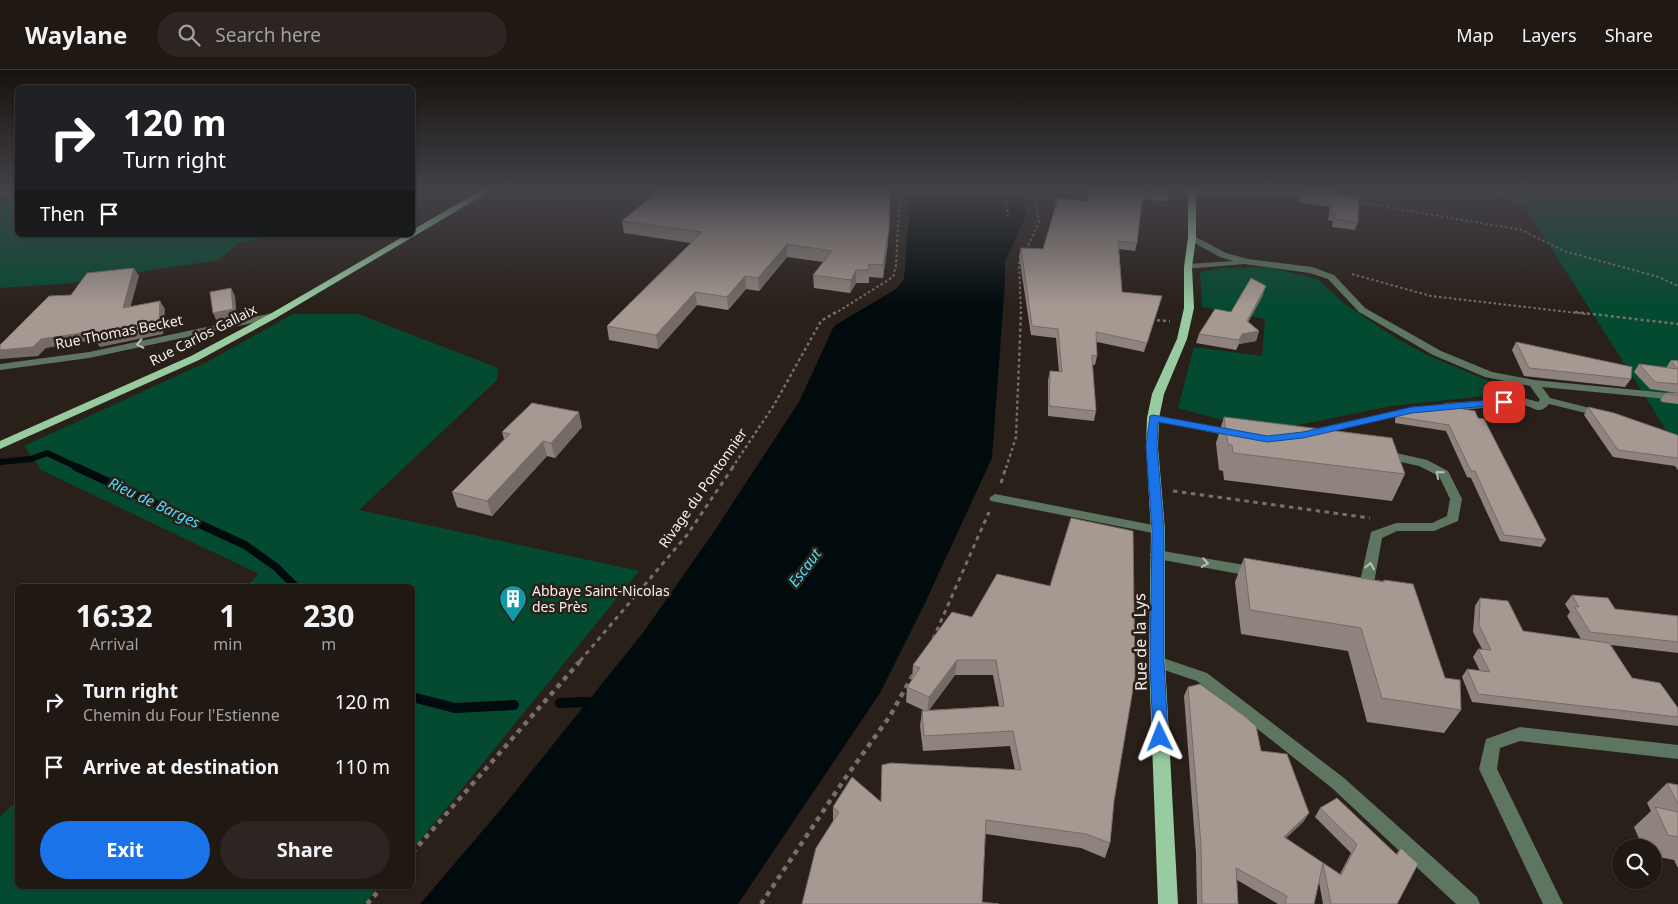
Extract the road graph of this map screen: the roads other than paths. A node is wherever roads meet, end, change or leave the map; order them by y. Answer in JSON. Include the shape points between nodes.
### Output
{"nodes":[{"id":1,"x":1192,"y":229,"type":"edge"},
{"id":2,"x":409,"y":237,"type":"edge"},
{"id":3,"x":1192,"y":238,"type":"junction"},
{"id":4,"x":1247,"y":262,"type":"junction"},
{"id":5,"x":1188,"y":267,"type":"junction"},
{"id":6,"x":273,"y":316,"type":"junction"},
{"id":7,"x":3,"y":368,"type":"edge"},
{"id":8,"x":1534,"y":383,"type":"junction"},
{"id":9,"x":1678,"y":397,"type":"edge"},
{"id":10,"x":1546,"y":400,"type":"junction"},
{"id":11,"x":1613,"y":417,"type":"edge"},
{"id":12,"x":1153,"y":418,"type":"junction"},
{"id":13,"x":1250,"y":436,"type":"edge"},
{"id":14,"x":1294,"y":436,"type":"edge"},
{"id":15,"x":3,"y":442,"type":"edge"},
{"id":16,"x":1373,"y":452,"type":"edge"},
{"id":17,"x":995,"y":498,"type":"road end"},
{"id":18,"x":1158,"y":530,"type":"junction"},
{"id":19,"x":1157,"y":556,"type":"junction"},
{"id":20,"x":1270,"y":574,"type":"edge"},
{"id":21,"x":1341,"y":582,"type":"edge"},
{"id":22,"x":1157,"y":662,"type":"junction"},
{"id":23,"x":1678,"y":752,"type":"edge"},
{"id":24,"x":1168,"y":904,"type":"edge"},
{"id":25,"x":1470,"y":904,"type":"edge"},
{"id":26,"x":1553,"y":904,"type":"edge"}],
"edges":[{"from":1,"to":3,"type":"main road","name":"Rue de la Lys"},
{"from":2,"to":6,"type":"main road","name":"Rue Carlos Gallaix"},
{"from":3,"to":4,"type":"street","via":[[1223,255]]},
{"from":3,"to":5,"type":"main road","name":"Rue de la Lys"},
{"from":4,"to":5,"type":"street"},
{"from":4,"to":8,"type":"street","via":[[1312,270],[1331,277],[1362,310],[1437,353],[1489,375]]},
{"from":5,"to":12,"type":"main road","name":"Rue de la Lys","via":[[1186,323],[1158,394]]},
{"from":6,"to":7,"type":"street","name":"Rue Thomas Becket","one_way":true,"via":[[90,355]]},
{"from":6,"to":15,"type":"main road","name":"Rue Carlos Gallaix","via":[[195,358]]},
{"from":8,"to":9,"type":"street"},
{"from":8,"to":10,"type":"street"},
{"from":10,"to":11,"type":"street"},
{"from":10,"to":14,"type":"street","via":[[1540,407],[1524,401],[1426,409]]},
{"from":12,"to":13,"type":"street"},
{"from":12,"to":18,"type":"main road","name":"Rue de la Lys"},
{"from":21,"to":16,"type":"street","one_way":true,"via":[[1367,583],[1376,535],[1396,527],[1434,527],[1452,518],[1456,499],[1444,474],[1423,463]]},
{"from":17,"to":18,"type":"street"},
{"from":18,"to":19,"type":"main road","name":"Rue de la Lys"},
{"from":19,"to":20,"type":"street","one_way":true},
{"from":19,"to":22,"type":"main road","name":"Rue de la Lys"},
{"from":22,"to":24,"type":"main road","name":"Rue de la Lys"},
{"from":22,"to":25,"type":"street","via":[[1202,677],[1210,683],[1338,783]]},
{"from":23,"to":26,"type":"street","via":[[1520,734],[1492,744],[1488,769]]}]}
